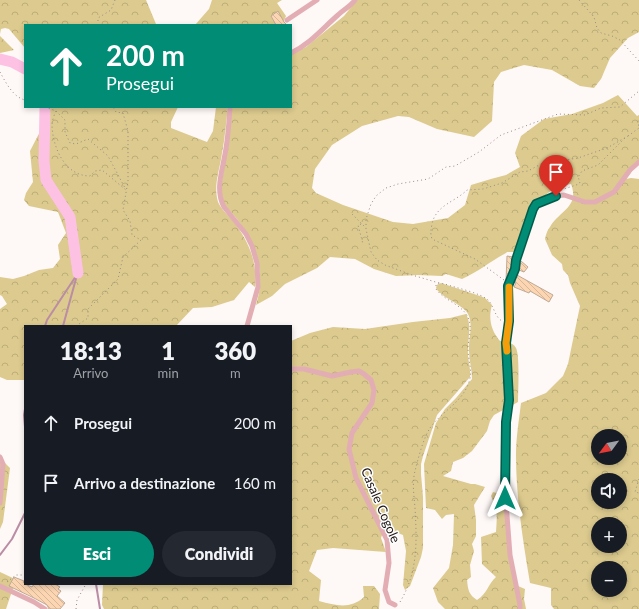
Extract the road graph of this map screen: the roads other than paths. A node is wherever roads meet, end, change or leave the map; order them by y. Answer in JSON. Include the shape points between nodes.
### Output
{"nodes":[{"id":1,"x":316,"y":0,"type":"edge"},
{"id":2,"x":355,"y":0,"type":"edge"},
{"id":3,"x":287,"y":20,"type":"dead end"},
{"id":4,"x":292,"y":52,"type":"edge"},
{"id":5,"x":230,"y":108,"type":"edge"},
{"id":6,"x":639,"y":162,"type":"edge"},
{"id":7,"x":246,"y":325,"type":"edge"},
{"id":8,"x":292,"y":369,"type":"edge"},
{"id":9,"x":0,"y":456,"type":"edge"},
{"id":10,"x":0,"y":503,"type":"edge"},
{"id":11,"x":1,"y":587,"type":"edge"},
{"id":12,"x":395,"y":605,"type":"road end"},
{"id":13,"x":45,"y":609,"type":"edge"},
{"id":14,"x":520,"y":609,"type":"edge"}],
"edges":[{"from":1,"to":3,"type":"street"},
{"from":2,"to":4,"type":"street","via":[[307,44]]},
{"from":5,"to":7,"type":"street","via":[[219,189],[221,202],[246,234],[257,263],[258,287]]},
{"from":6,"to":14,"type":"street","via":[[614,192],[596,202],[585,202],[564,195],[536,204],[508,286],[509,321],[506,343],[509,400],[506,422],[505,489],[510,555]]},
{"from":8,"to":12,"type":"street","name":"Casale Cogole","via":[[304,369],[332,376],[358,371],[371,380],[374,390],[372,403],[352,433],[349,449],[356,478],[387,540],[389,563],[385,590],[389,602]]},
{"from":9,"to":10,"type":"street","via":[[3,464]]},
{"from":11,"to":13,"type":"street"}]}
